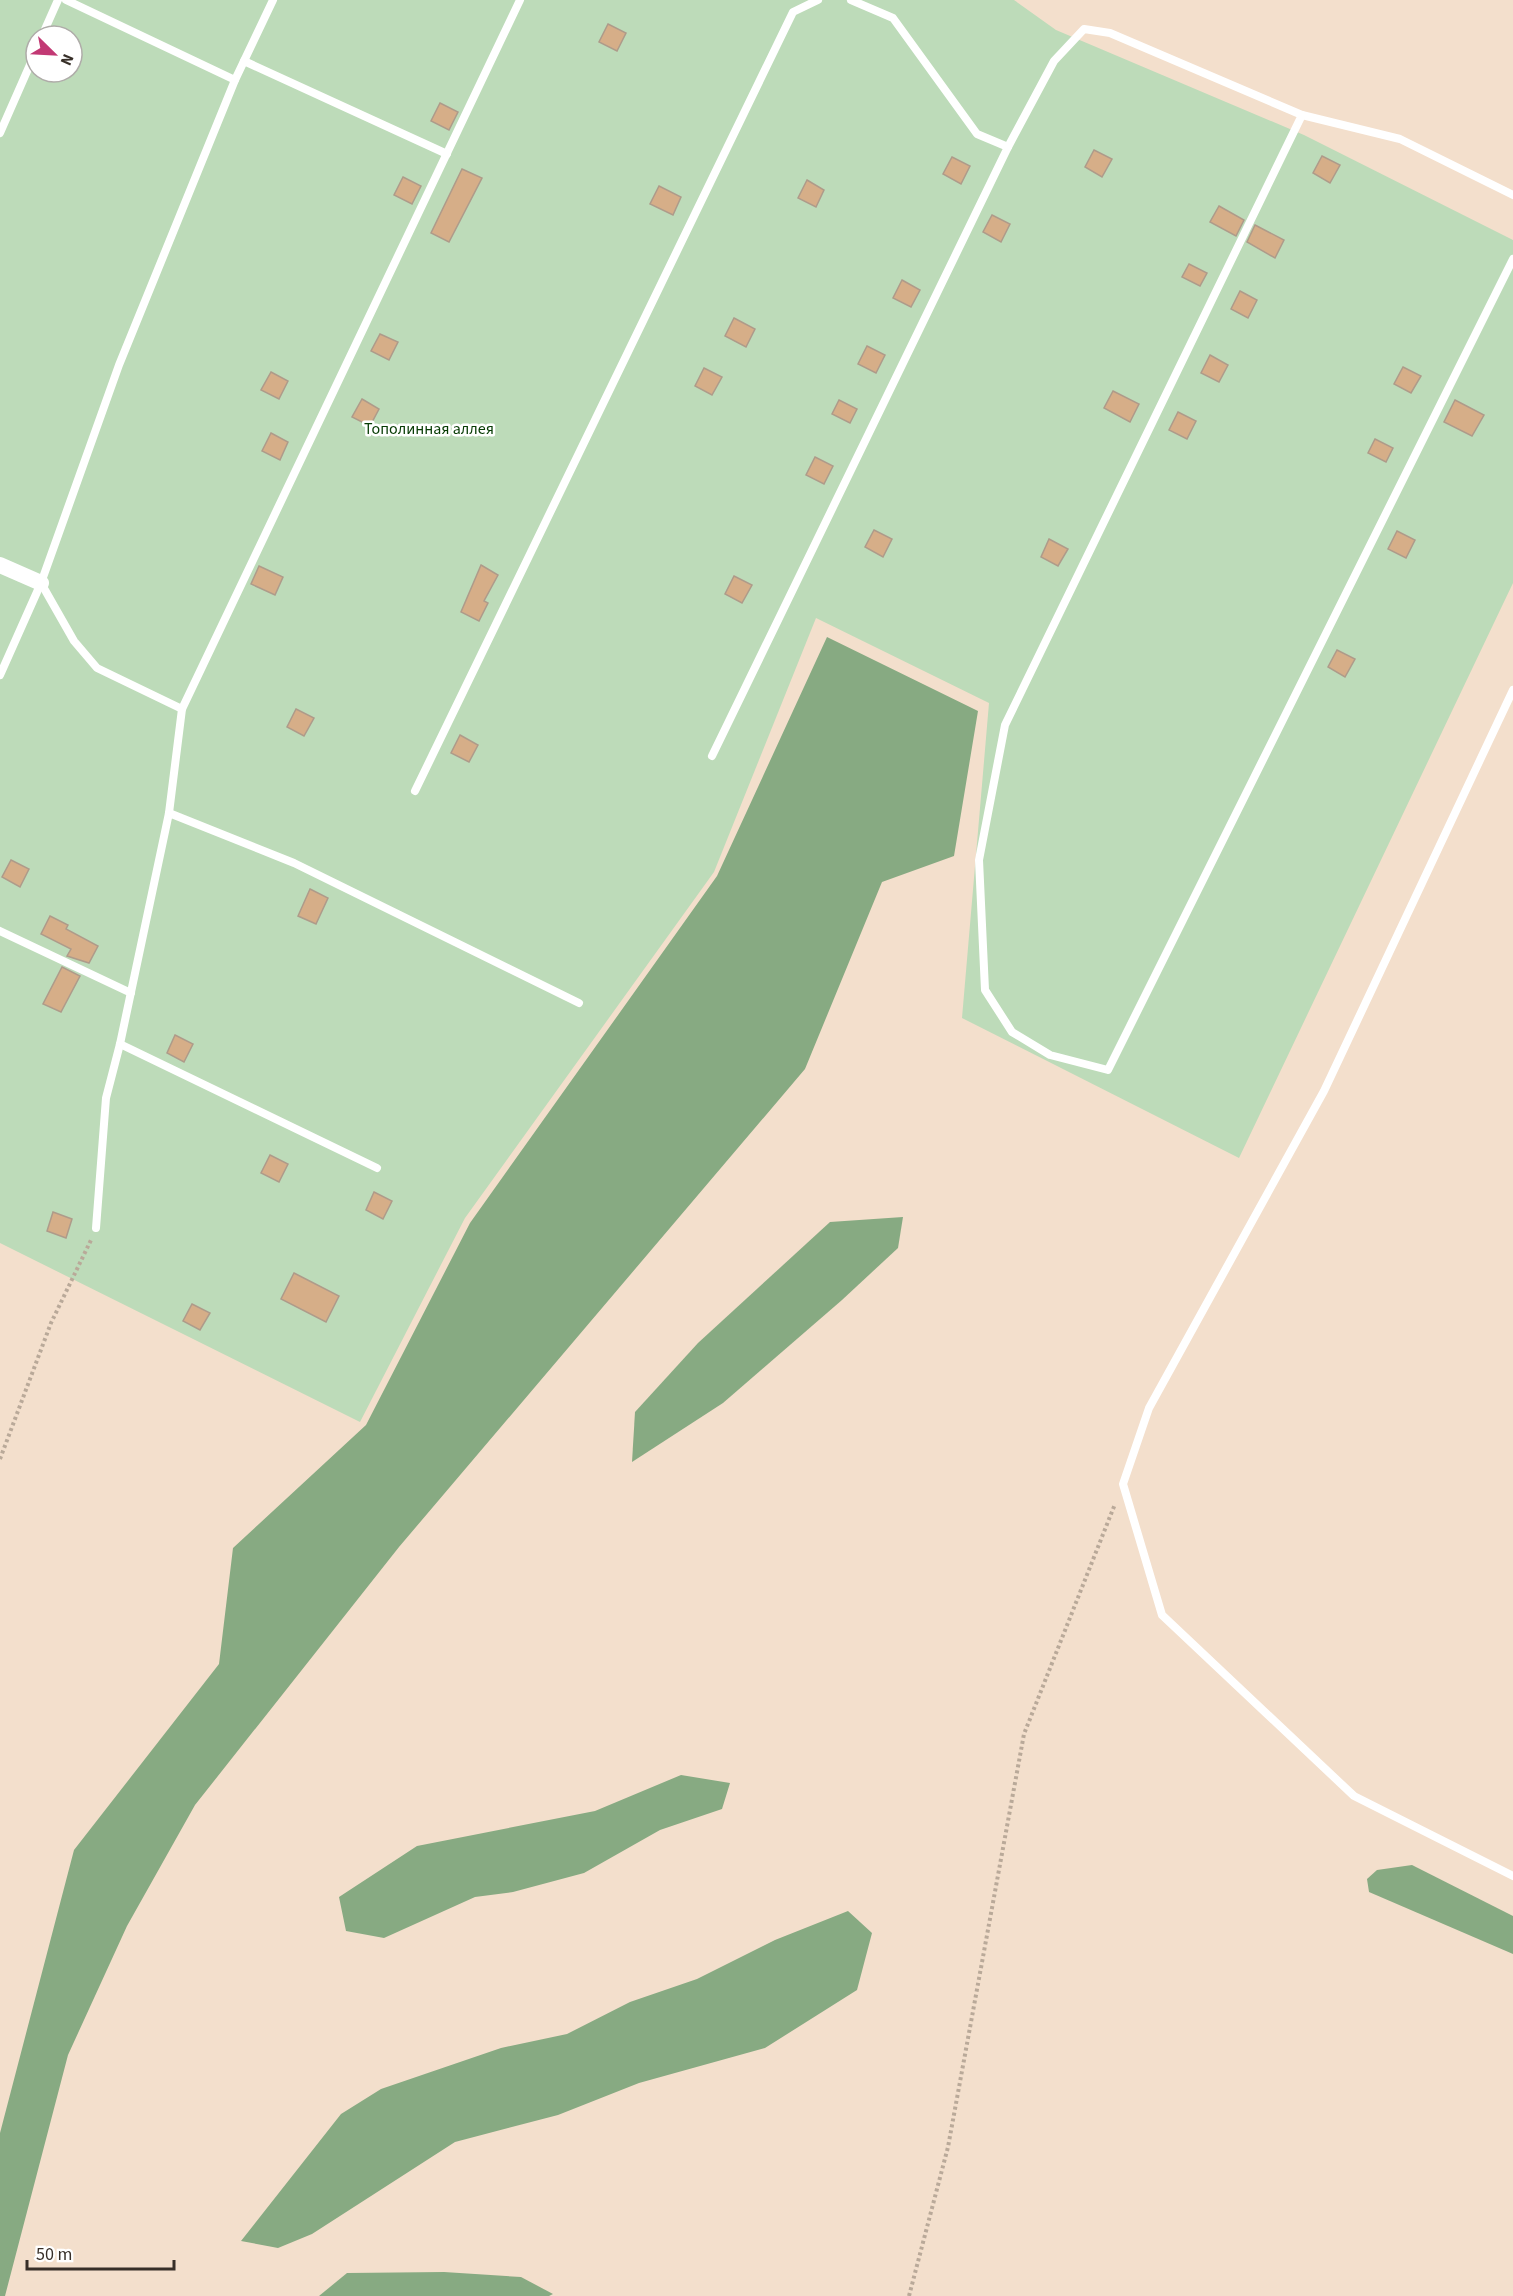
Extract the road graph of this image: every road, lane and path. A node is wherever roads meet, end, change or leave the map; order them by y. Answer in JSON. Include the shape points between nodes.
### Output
{"nodes":[{"id":1,"x":58,"y":0,"type":"edge"},
{"id":2,"x":66,"y":0,"type":"edge"},
{"id":3,"x":273,"y":0,"type":"edge"},
{"id":4,"x":520,"y":0,"type":"edge"},
{"id":5,"x":818,"y":0,"type":"edge"},
{"id":6,"x":851,"y":0,"type":"edge"},
{"id":7,"x":47,"y":24,"type":"edge"},
{"id":8,"x":244,"y":61,"type":"junction"},
{"id":9,"x":24,"y":78,"type":"edge"},
{"id":10,"x":235,"y":80,"type":"junction"},
{"id":11,"x":1302,"y":115,"type":"junction"},
{"id":12,"x":0,"y":133,"type":"edge"},
{"id":13,"x":1008,"y":147,"type":"junction"},
{"id":14,"x":447,"y":154,"type":"junction"},
{"id":15,"x":1513,"y":195,"type":"edge"},
{"id":16,"x":1513,"y":259,"type":"edge"},
{"id":17,"x":0,"y":565,"type":"edge"},
{"id":18,"x":40,"y":583,"type":"junction"},
{"id":19,"x":0,"y":675,"type":"edge"},
{"id":20,"x":1513,"y":690,"type":"edge"},
{"id":21,"x":182,"y":709,"type":"junction"},
{"id":22,"x":712,"y":756,"type":"dead end"},
{"id":23,"x":415,"y":791,"type":"dead end"},
{"id":24,"x":169,"y":813,"type":"junction"},
{"id":25,"x":0,"y":931,"type":"edge"},
{"id":26,"x":130,"y":993,"type":"junction"},
{"id":27,"x":579,"y":1003,"type":"dead end"},
{"id":28,"x":120,"y":1044,"type":"junction"},
{"id":29,"x":377,"y":1168,"type":"dead end"},
{"id":30,"x":96,"y":1228,"type":"joint"},
{"id":31,"x":0,"y":1459,"type":"edge"},
{"id":32,"x":1123,"y":1484,"type":"junction"},
{"id":33,"x":1513,"y":1876,"type":"edge"},
{"id":34,"x":909,"y":2296,"type":"edge"}],
"edges":[{"from":1,"to":7,"type":"lane"},
{"from":2,"to":10,"type":"lane"},
{"from":3,"to":8,"type":"lane"},
{"from":4,"to":14,"type":"lane"},
{"from":5,"to":23,"type":"lane","via":[[793,12]]},
{"from":6,"to":13,"type":"lane","via":[[893,18],[978,134]]},
{"from":8,"to":10,"type":"lane"},
{"from":8,"to":14,"type":"lane"},
{"from":9,"to":12,"type":"lane"},
{"from":10,"to":18,"type":"lane","via":[[119,365]]},
{"from":11,"to":13,"type":"lane","via":[[1110,33],[1084,29],[1054,61]]},
{"from":11,"to":15,"type":"lane","via":[[1400,139]]},
{"from":11,"to":16,"type":"lane","via":[[1005,725],[979,860],[985,990],[1012,1032],[1050,1055],[1108,1070]]},
{"from":13,"to":22,"type":"lane"},
{"from":14,"to":21,"type":"lane"},
{"from":17,"to":18,"type":"street"},
{"from":18,"to":19,"type":"lane"},
{"from":18,"to":21,"type":"lane","via":[[74,641],[97,668]]},
{"from":20,"to":32,"type":"lane","via":[[1324,1091],[1149,1408]]},
{"from":21,"to":24,"type":"lane"},
{"from":24,"to":26,"type":"lane"},
{"from":24,"to":27,"type":"lane","via":[[294,863]]},
{"from":25,"to":26,"type":"lane"},
{"from":26,"to":28,"type":"lane"},
{"from":28,"to":29,"type":"lane"},
{"from":28,"to":30,"type":"lane","via":[[106,1098]]},
{"from":30,"to":31,"type":"path","via":[[51,1323]]},
{"from":32,"to":33,"type":"lane","via":[[1162,1614],[1354,1796]]},
{"from":32,"to":34,"type":"path","via":[[1024,1734],[948,2147]]}]}
